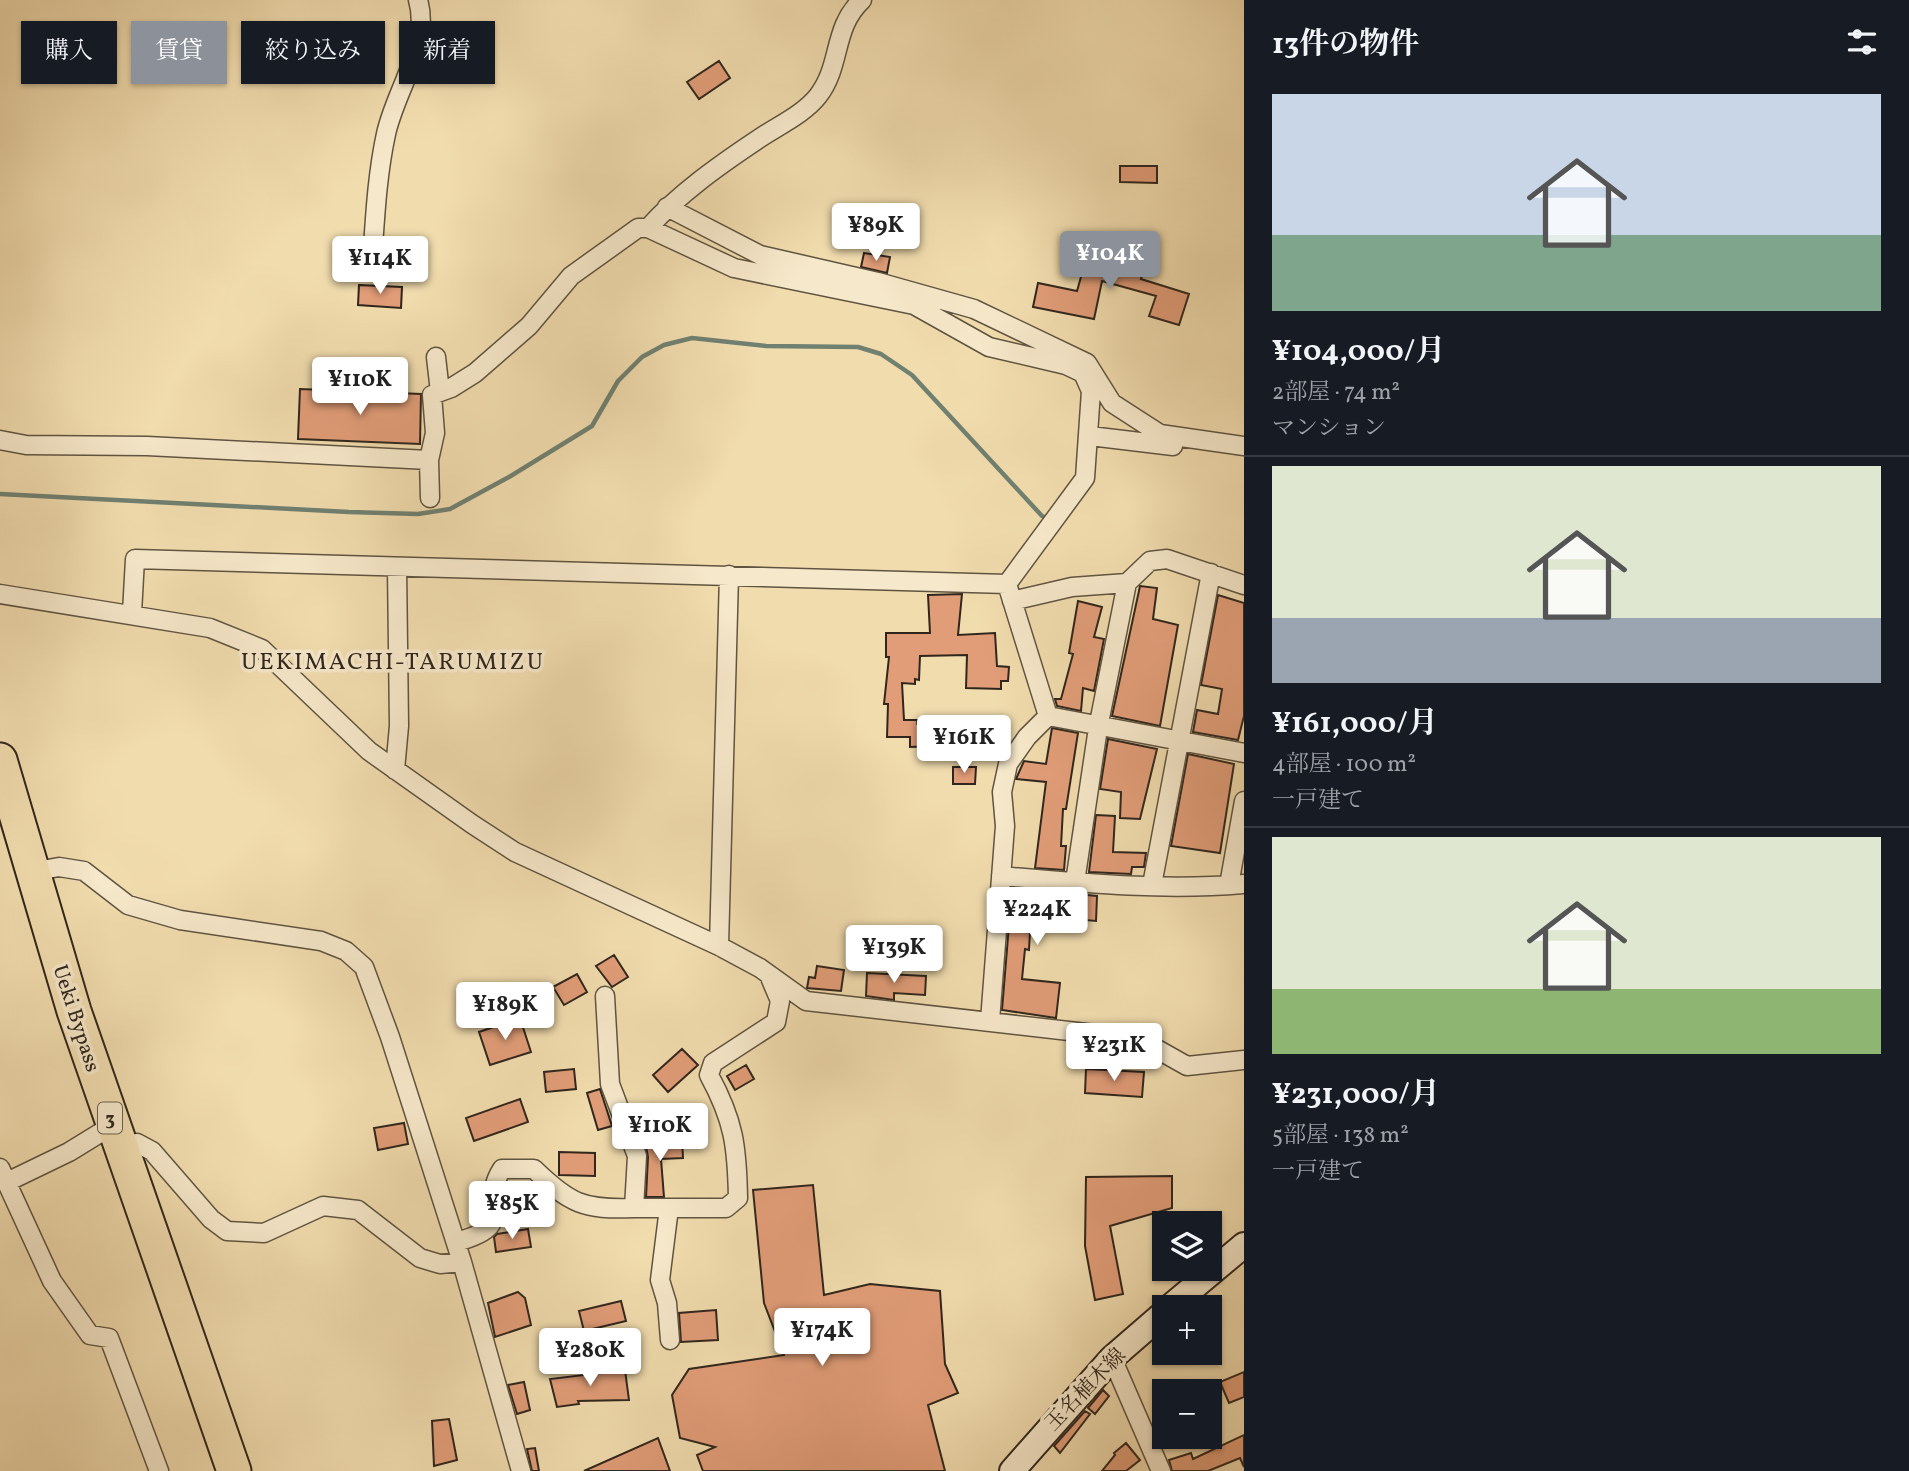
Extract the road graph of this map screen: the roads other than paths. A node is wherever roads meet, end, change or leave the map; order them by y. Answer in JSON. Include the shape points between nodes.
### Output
{"nodes":[{"id":1,"x":418,"y":0,"type":"edge"},
{"id":2,"x":862,"y":0,"type":"edge"},
{"id":3,"x":667,"y":207,"type":"junction"},
{"id":4,"x":648,"y":228,"type":"junction"},
{"id":5,"x":372,"y":261,"type":"dead end"},
{"id":6,"x":436,"y":357,"type":"dead end"},
{"id":7,"x":440,"y":392,"type":"junction"},
{"id":8,"x":1090,"y":436,"type":"junction"},
{"id":9,"x":0,"y":440,"type":"edge"},
{"id":10,"x":1244,"y":446,"type":"edge"},
{"id":11,"x":1244,"y":455,"type":"edge"},
{"id":12,"x":429,"y":460,"type":"junction"},
{"id":13,"x":430,"y":498,"type":"dead end"},
{"id":14,"x":397,"y":567,"type":"junction"},
{"id":15,"x":1211,"y":573,"type":"junction"},
{"id":16,"x":729,"y":575,"type":"junction"},
{"id":17,"x":1127,"y":583,"type":"junction"},
{"id":18,"x":1244,"y":585,"type":"edge"},
{"id":19,"x":1010,"y":593,"type":"junction"},
{"id":20,"x":0,"y":594,"type":"edge"},
{"id":21,"x":132,"y":613,"type":"junction"},
{"id":22,"x":1048,"y":716,"type":"junction"},
{"id":23,"x":1098,"y":728,"type":"junction"},
{"id":24,"x":1177,"y":742,"type":"junction"},
{"id":25,"x":1244,"y":753,"type":"edge"},
{"id":26,"x":1,"y":764,"type":"edge"},
{"id":27,"x":395,"y":770,"type":"junction"},
{"id":28,"x":1244,"y":801,"type":"edge"},
{"id":29,"x":32,"y":872,"type":"junction"},
{"id":30,"x":1001,"y":876,"type":"junction"},
{"id":31,"x":1074,"y":882,"type":"junction"},
{"id":32,"x":1237,"y":884,"type":"edge"},
{"id":33,"x":1152,"y":885,"type":"junction"},
{"id":34,"x":719,"y":946,"type":"junction"},
{"id":35,"x":768,"y":974,"type":"junction"},
{"id":36,"x":605,"y":996,"type":"dead end"},
{"id":37,"x":990,"y":1021,"type":"junction"},
{"id":38,"x":1244,"y":1060,"type":"edge"},
{"id":39,"x":117,"y":1136,"type":"junction"},
{"id":40,"x":4,"y":1175,"type":"edge"},
{"id":41,"x":634,"y":1208,"type":"junction"},
{"id":42,"x":669,"y":1208,"type":"junction"},
{"id":43,"x":456,"y":1242,"type":"junction"},
{"id":44,"x":1244,"y":1245,"type":"edge"},
{"id":45,"x":462,"y":1262,"type":"junction"},
{"id":46,"x":1184,"y":1295,"type":"edge"},
{"id":47,"x":1152,"y":1323,"type":"edge"},
{"id":48,"x":670,"y":1340,"type":"dead end"},
{"id":49,"x":1112,"y":1358,"type":"junction"},
{"id":50,"x":159,"y":1471,"type":"edge"},
{"id":51,"x":234,"y":1471,"type":"edge"},
{"id":52,"x":522,"y":1471,"type":"edge"},
{"id":53,"x":1012,"y":1471,"type":"edge"},
{"id":54,"x":1161,"y":1471,"type":"edge"}],
"edges":[{"from":1,"to":5,"type":"street","via":[[421,29],[386,132]]},
{"from":2,"to":3,"type":"street","via":[[848,13],[833,69],[818,97]]},
{"from":3,"to":4,"type":"street"},
{"from":3,"to":10,"type":"street","via":[[760,255],[974,309],[1087,363],[1112,402],[1160,434]]},
{"from":4,"to":7,"type":"street","via":[[638,228],[571,276],[529,326],[475,373]]},
{"from":4,"to":8,"type":"street","via":[[734,268],[914,305],[989,347],[1083,373],[1091,391]]},
{"from":6,"to":7,"type":"street"},
{"from":7,"to":12,"type":"street","via":[[432,395],[435,433]]},
{"from":8,"to":11,"type":"street"},
{"from":8,"to":19,"type":"street","via":[[1085,478]]},
{"from":9,"to":12,"type":"street","via":[[26,445],[147,446]]},
{"from":12,"to":13,"type":"street"},
{"from":14,"to":16,"type":"street"},
{"from":14,"to":21,"type":"street","via":[[135,559]]},
{"from":14,"to":27,"type":"street","via":[[399,726]]},
{"from":15,"to":17,"type":"street","via":[[1167,559],[1150,561]]},
{"from":15,"to":18,"type":"street"},
{"from":15,"to":24,"type":"street"},
{"from":16,"to":19,"type":"street"},
{"from":16,"to":34,"type":"street"},
{"from":17,"to":19,"type":"street"},
{"from":17,"to":23,"type":"street"},
{"from":19,"to":22,"type":"street"},
{"from":20,"to":21,"type":"street"},
{"from":21,"to":27,"type":"street","via":[[210,628],[262,649]]},
{"from":22,"to":23,"type":"street"},
{"from":22,"to":30,"type":"street","via":[[1008,764],[1002,792]]},
{"from":23,"to":24,"type":"street"},
{"from":23,"to":31,"type":"street"},
{"from":24,"to":25,"type":"street"},
{"from":24,"to":33,"type":"street"},
{"from":26,"to":29,"type":"highway","name":"Ueki Bypass","number":"3"},
{"from":27,"to":34,"type":"street","via":[[515,852]]},
{"from":28,"to":32,"type":"street"},
{"from":29,"to":39,"type":"highway","name":"Ueki Bypass","number":"3"},
{"from":29,"to":43,"type":"street","via":[[59,867],[84,871],[128,905],[180,920],[321,941],[346,951],[364,967]]},
{"from":30,"to":31,"type":"street"},
{"from":30,"to":37,"type":"street"},
{"from":31,"to":33,"type":"street"},
{"from":32,"to":33,"type":"street"},
{"from":34,"to":35,"type":"street"},
{"from":35,"to":37,"type":"street","via":[[806,1001]]},
{"from":35,"to":42,"type":"street","via":[[780,1001],[776,1022],[713,1063],[709,1075],[732,1126],[738,1198],[726,1208]]},
{"from":36,"to":41,"type":"street","via":[[610,1084],[637,1156]]},
{"from":37,"to":38,"type":"street","via":[[1139,1039],[1186,1066]]},
{"from":39,"to":40,"type":"street"},
{"from":39,"to":45,"type":"street","via":[[152,1151],[227,1231],[264,1233],[323,1206],[358,1210],[420,1258],[440,1264]]},
{"from":39,"to":51,"type":"highway","name":"Ueki Bypass","number":"3"},
{"from":40,"to":50,"type":"street","via":[[52,1281],[90,1335],[109,1338]]},
{"from":41,"to":42,"type":"street"},
{"from":41,"to":43,"type":"street","via":[[585,1207],[534,1169],[502,1169],[494,1182],[493,1222],[483,1235]]},
{"from":42,"to":48,"type":"street","via":[[660,1280]]},
{"from":43,"to":45,"type":"street"},
{"from":44,"to":46,"type":"main road"},
{"from":45,"to":52,"type":"street"},
{"from":47,"to":49,"type":"main road","name":"玉名植木線"},
{"from":49,"to":53,"type":"main road","name":"玉名植木線"},
{"from":49,"to":54,"type":"street"}]}
